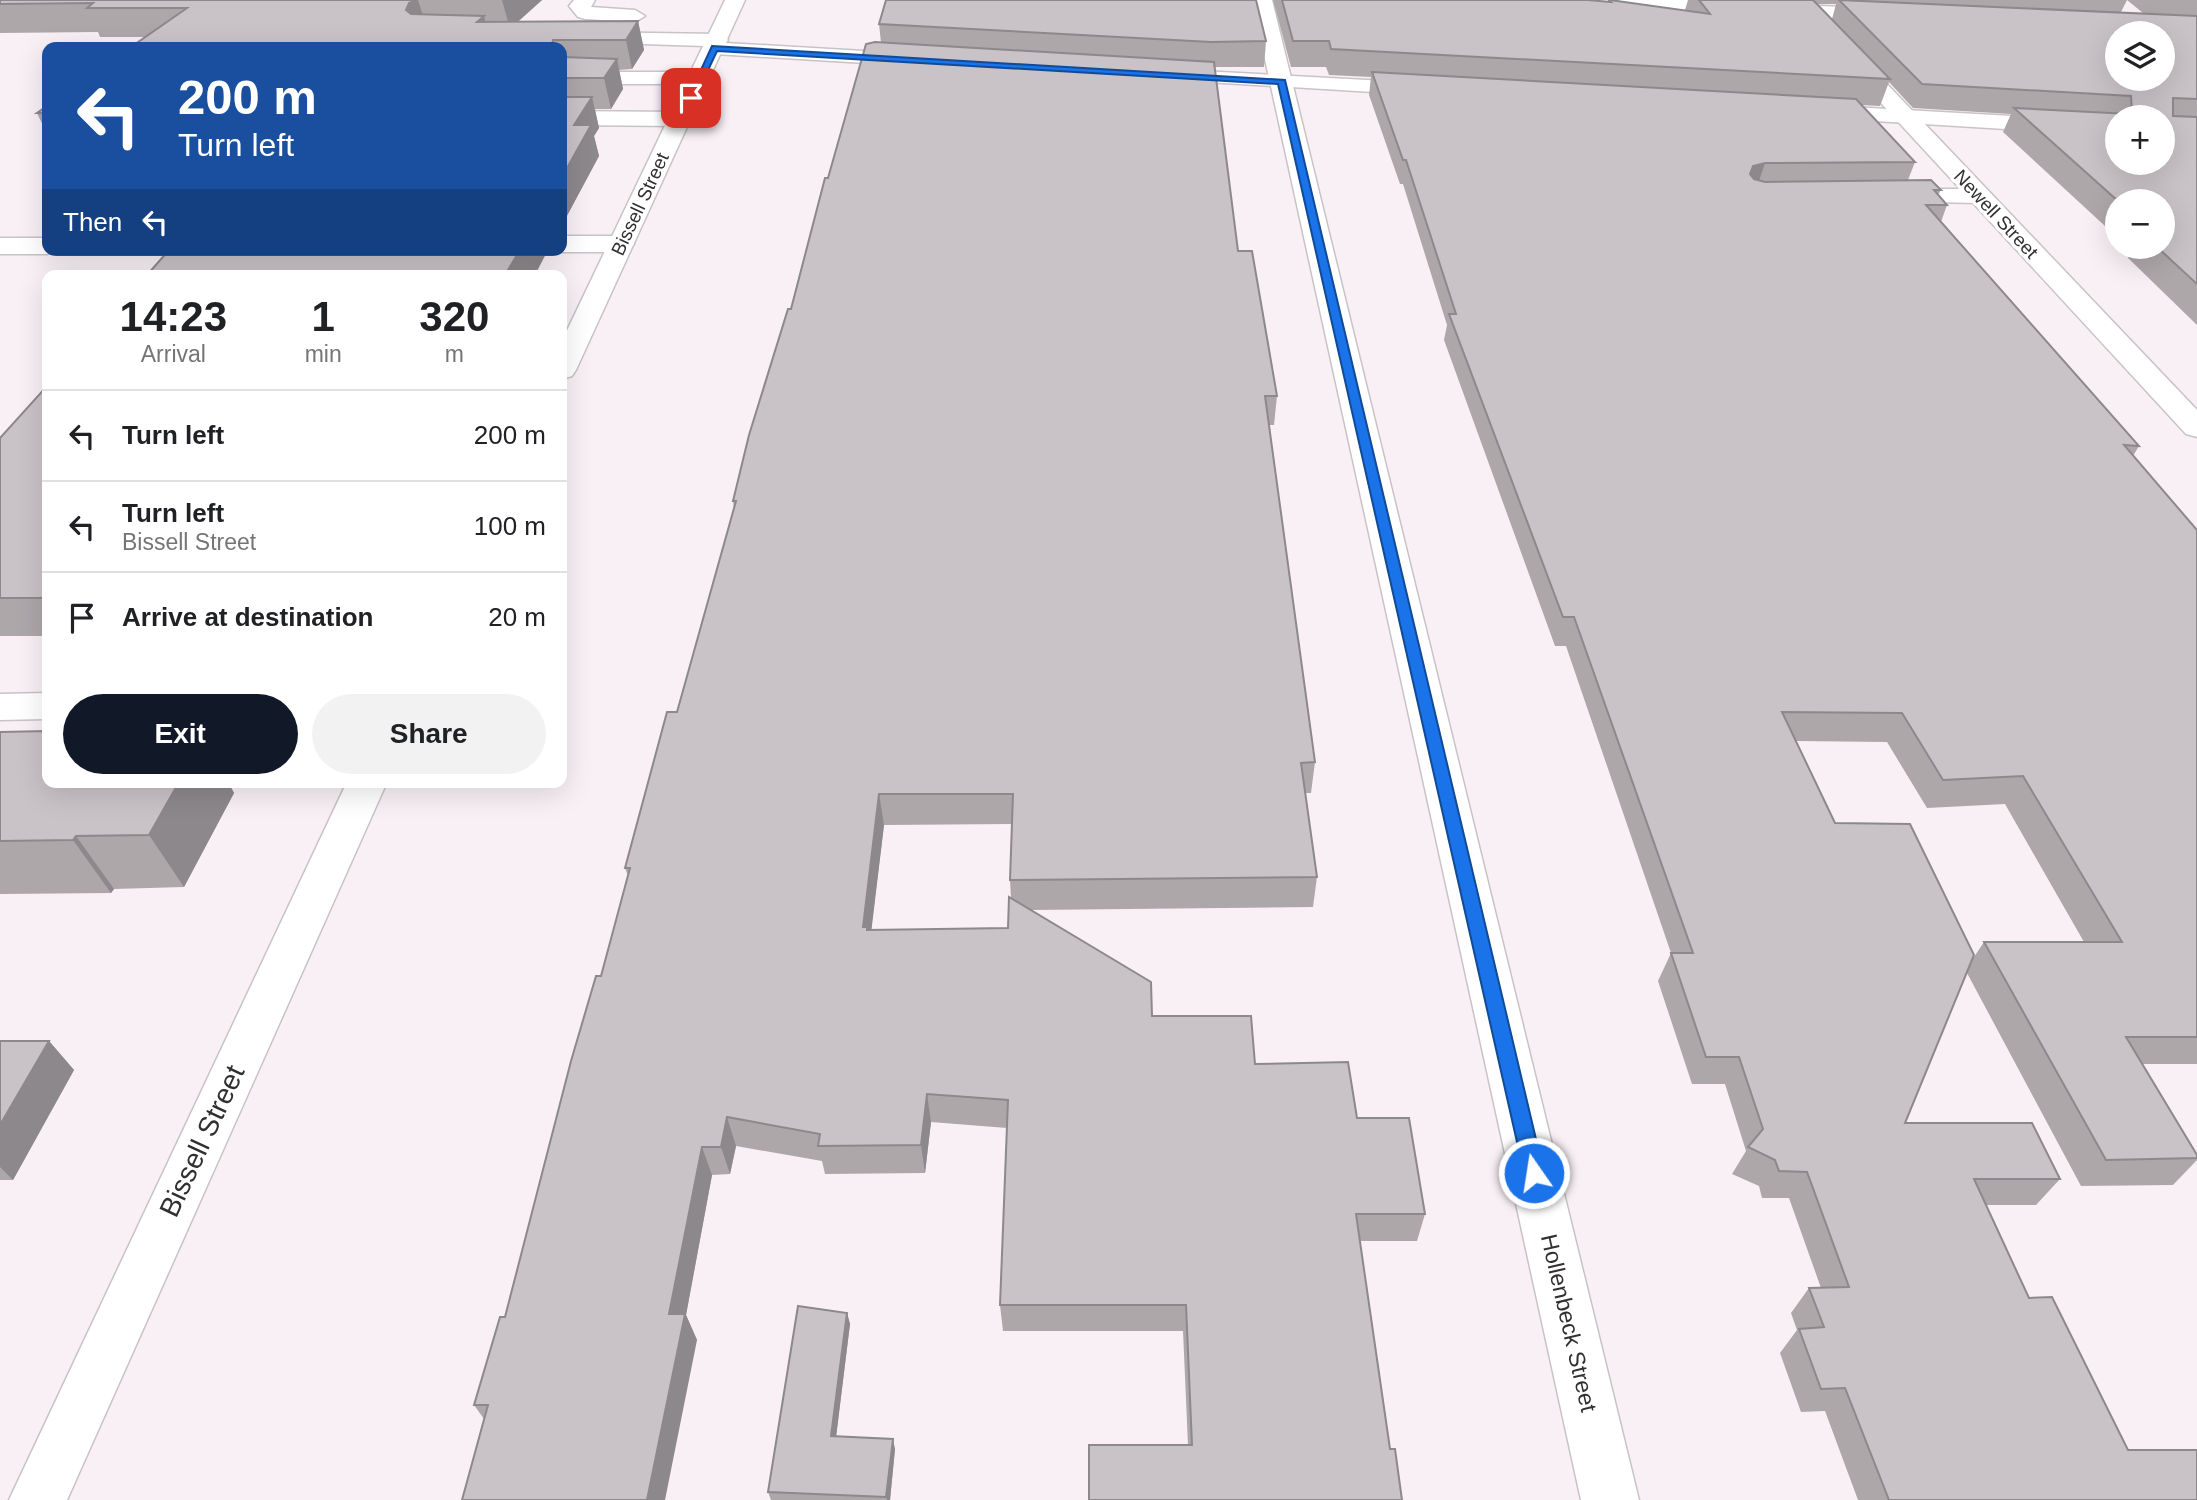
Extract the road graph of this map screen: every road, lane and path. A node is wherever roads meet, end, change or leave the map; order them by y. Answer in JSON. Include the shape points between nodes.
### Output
{"nodes":[{"id":1,"x":585,"y":0,"type":"edge"},
{"id":2,"x":1262,"y":0,"type":"edge"},
{"id":3,"x":1563,"y":0,"type":"edge"},
{"id":4,"x":1802,"y":6,"type":"edge"},
{"id":5,"x":1902,"y":16,"type":"edge"},
{"id":6,"x":653,"y":17,"type":"dead end"},
{"id":7,"x":720,"y":25,"type":"edge"},
{"id":8,"x":566,"y":38,"type":"edge"},
{"id":9,"x":936,"y":61,"type":"edge"},
{"id":10,"x":1143,"y":73,"type":"edge"},
{"id":11,"x":567,"y":78,"type":"edge"},
{"id":12,"x":701,"y":78,"type":"junction"},
{"id":13,"x":1282,"y":82,"type":"junction"},
{"id":14,"x":1448,"y":91,"type":"edge"},
{"id":15,"x":1794,"y":111,"type":"edge"},
{"id":16,"x":1905,"y":117,"type":"junction"},
{"id":17,"x":567,"y":118,"type":"edge"},
{"id":18,"x":681,"y":119,"type":"junction"},
{"id":19,"x":2105,"y":128,"type":"edge"},
{"id":20,"x":1867,"y":196,"type":"edge"},
{"id":21,"x":1979,"y":196,"type":"junction"},
{"id":22,"x":567,"y":244,"type":"edge"},
{"id":23,"x":621,"y":244,"type":"junction"},
{"id":24,"x":0,"y":246,"type":"edge"},
{"id":25,"x":42,"y":246,"type":"edge"},
{"id":26,"x":567,"y":359,"type":"edge"},
{"id":27,"x":2197,"y":428,"type":"edge"},
{"id":28,"x":42,"y":706,"type":"edge"},
{"id":29,"x":0,"y":707,"type":"edge"},
{"id":30,"x":364,"y":788,"type":"edge"},
{"id":31,"x":38,"y":1500,"type":"edge"},
{"id":32,"x":1610,"y":1500,"type":"edge"}],
"edges":[{"from":1,"to":6,"type":"street","via":[[579,6],[585,13]]},
{"from":2,"to":13,"type":"street","name":"Hollenbeck Street"},
{"from":3,"to":4,"type":"street"},
{"from":4,"to":5,"type":"street"},
{"from":4,"to":16,"type":"street","name":"Newell Street"},
{"from":7,"to":8,"type":"street"},
{"from":7,"to":9,"type":"street"},
{"from":7,"to":12,"type":"street","name":"Bissell Street"},
{"from":10,"to":13,"type":"street"},
{"from":11,"to":12,"type":"street"},
{"from":12,"to":18,"type":"street","name":"Bissell Street"},
{"from":13,"to":14,"type":"street"},
{"from":13,"to":32,"type":"street","name":"Hollenbeck Street"},
{"from":15,"to":16,"type":"street"},
{"from":16,"to":19,"type":"street"},
{"from":16,"to":21,"type":"street","name":"Newell Street"},
{"from":17,"to":18,"type":"street"},
{"from":18,"to":23,"type":"street","name":"Bissell Street"},
{"from":20,"to":21,"type":"street"},
{"from":21,"to":27,"type":"street","name":"Newell Street"},
{"from":22,"to":23,"type":"street"},
{"from":23,"to":26,"type":"street","name":"Bissell Street"},
{"from":24,"to":25,"type":"street"},
{"from":28,"to":29,"type":"street"},
{"from":30,"to":31,"type":"street","name":"Bissell Street"}]}
